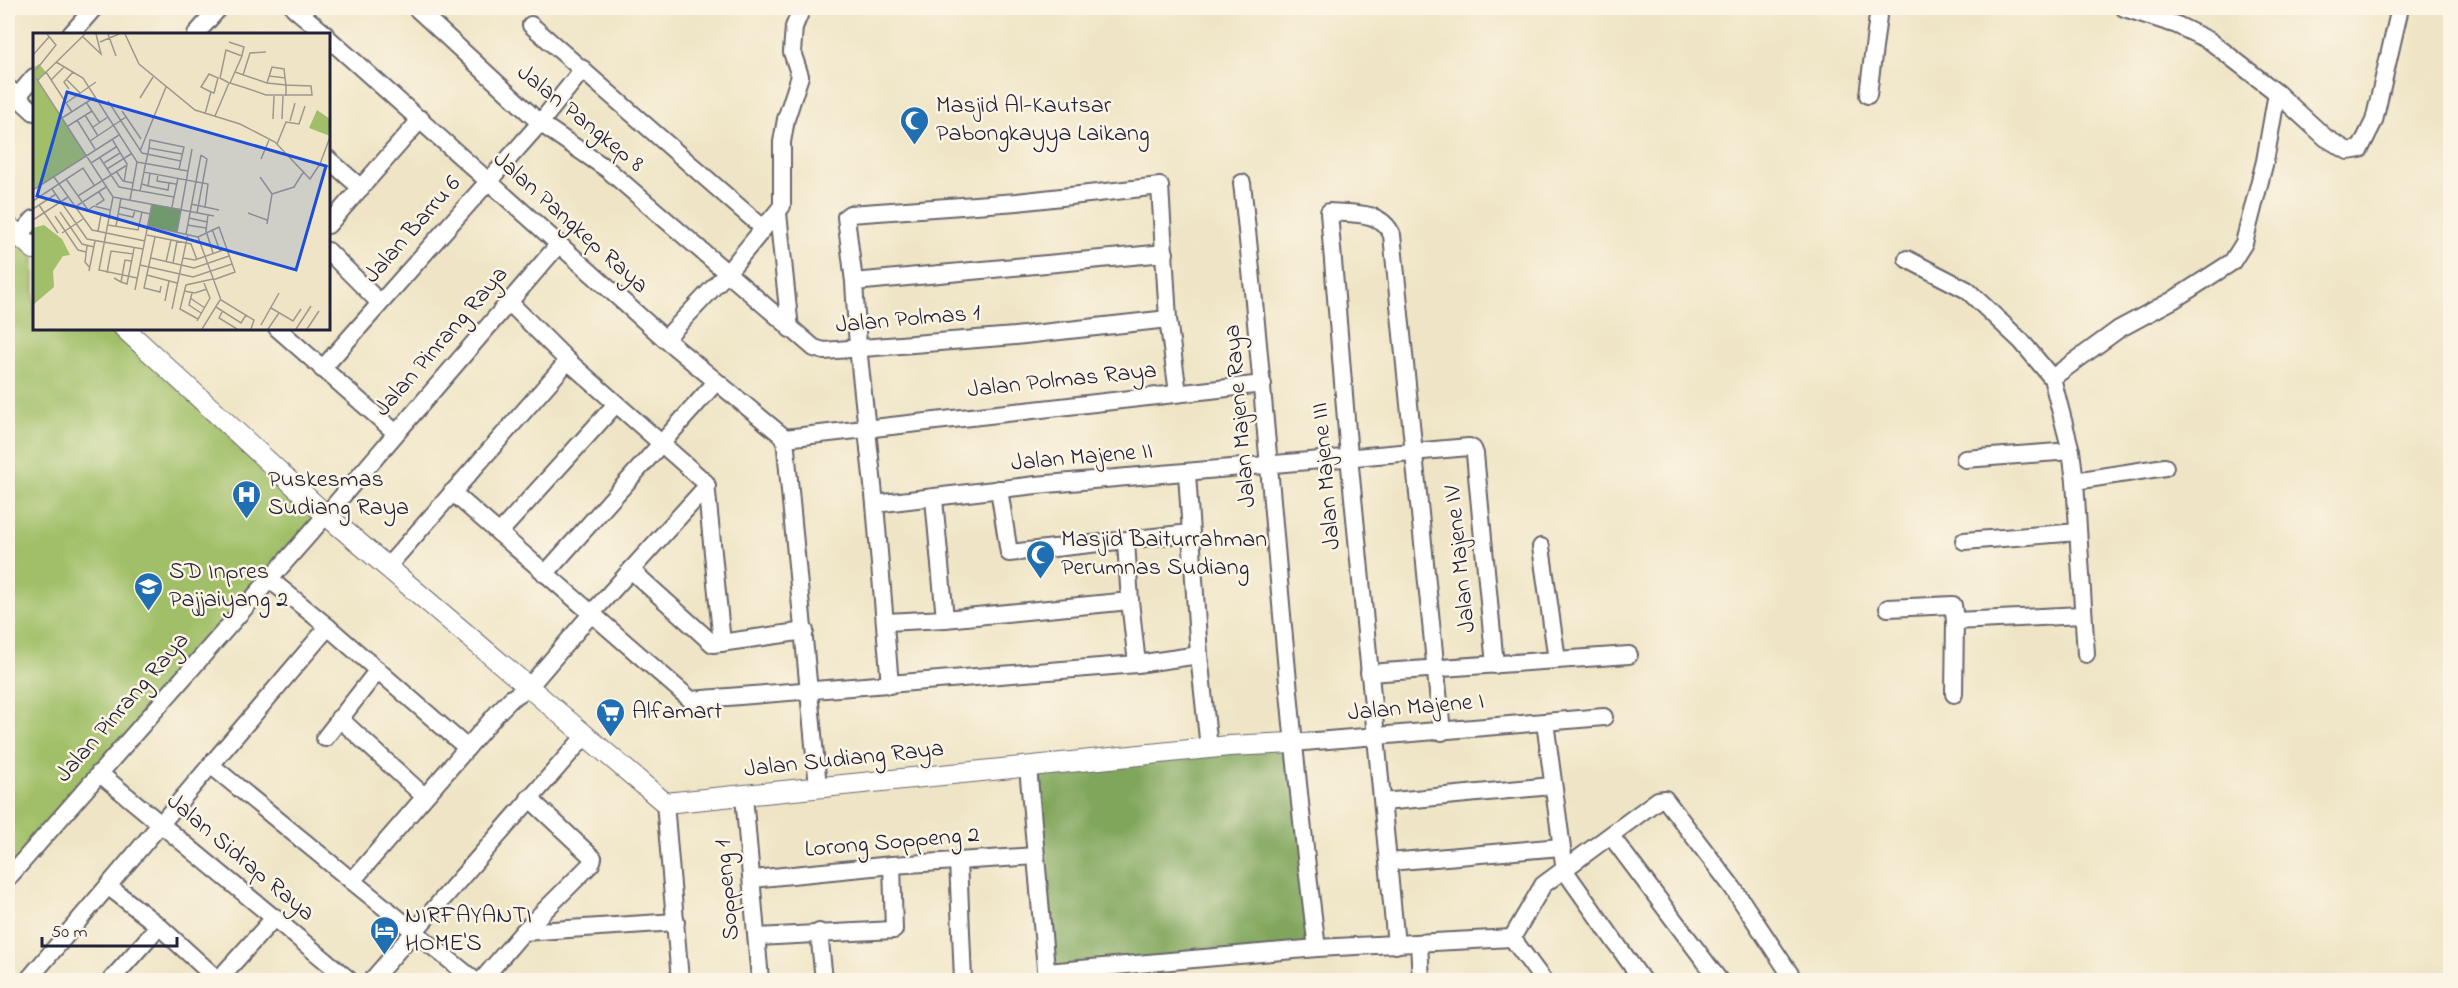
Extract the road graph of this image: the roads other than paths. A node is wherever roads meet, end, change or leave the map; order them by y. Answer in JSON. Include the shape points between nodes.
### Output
{"nodes":[{"id":1,"x":94,"y":8,"type":"edge"},
{"id":2,"x":219,"y":8,"type":"edge"},
{"id":3,"x":294,"y":8,"type":"edge"},
{"id":4,"x":416,"y":8,"type":"edge"},
{"id":5,"x":802,"y":8,"type":"edge"},
{"id":6,"x":1879,"y":8,"type":"edge"},
{"id":7,"x":2124,"y":8,"type":"edge"},
{"id":8,"x":2400,"y":8,"type":"edge"},
{"id":9,"x":531,"y":25,"type":"dead end"},
{"id":10,"x":72,"y":33,"type":"edge"},
{"id":11,"x":197,"y":33,"type":"edge"},
{"id":12,"x":324,"y":33,"type":"edge"},
{"id":13,"x":330,"y":40,"type":"edge"},
{"id":14,"x":583,"y":69,"type":"junction"},
{"id":15,"x":33,"y":78,"type":"edge"},
{"id":16,"x":12,"y":93,"type":"edge"},
{"id":17,"x":2277,"y":93,"type":"junction"},
{"id":18,"x":1868,"y":94,"type":"dead end"},
{"id":19,"x":33,"y":111,"type":"edge"},
{"id":20,"x":421,"y":119,"type":"junction"},
{"id":21,"x":540,"y":123,"type":"junction"},
{"id":22,"x":330,"y":161,"type":"edge"},
{"id":23,"x":488,"y":181,"type":"junction"},
{"id":24,"x":1242,"y":183,"type":"dead end"},
{"id":25,"x":361,"y":188,"type":"junction"},
{"id":26,"x":778,"y":213,"type":"junction"},
{"id":27,"x":663,"y":218,"type":"joint"},
{"id":28,"x":33,"y":220,"type":"edge"},
{"id":29,"x":330,"y":223,"type":"edge"},
{"id":30,"x":763,"y":228,"type":"junction"},
{"id":31,"x":20,"y":237,"type":"edge"},
{"id":32,"x":559,"y":244,"type":"junction"},
{"id":33,"x":330,"y":253,"type":"edge"},
{"id":34,"x":1165,"y":253,"type":"junction"},
{"id":35,"x":1907,"y":259,"type":"dead end"},
{"id":36,"x":727,"y":273,"type":"junction"},
{"id":37,"x":854,"y":282,"type":"junction"},
{"id":38,"x":508,"y":301,"type":"junction"},
{"id":39,"x":380,"y":303,"type":"junction"},
{"id":40,"x":1168,"y":319,"type":"junction"},
{"id":41,"x":790,"y":329,"type":"junction"},
{"id":42,"x":126,"y":330,"type":"edge"},
{"id":43,"x":279,"y":330,"type":"edge"},
{"id":44,"x":665,"y":339,"type":"junction"},
{"id":45,"x":858,"y":347,"type":"junction"},
{"id":46,"x":568,"y":361,"type":"junction"},
{"id":47,"x":322,"y":369,"type":"junction"},
{"id":48,"x":2052,"y":378,"type":"junction"},
{"id":49,"x":716,"y":382,"type":"junction"},
{"id":50,"x":1263,"y":384,"type":"junction"},
{"id":51,"x":1178,"y":393,"type":"junction"},
{"id":52,"x":616,"y":404,"type":"junction"},
{"id":53,"x":867,"y":427,"type":"junction"},
{"id":54,"x":396,"y":433,"type":"junction"},
{"id":55,"x":785,"y":438,"type":"junction"},
{"id":56,"x":662,"y":442,"type":"junction"},
{"id":57,"x":1473,"y":449,"type":"joint"},
{"id":58,"x":2071,"y":451,"type":"junction"},
{"id":59,"x":1414,"y":452,"type":"junction"},
{"id":60,"x":1349,"y":456,"type":"junction"},
{"id":61,"x":1965,"y":459,"type":"dead end"},
{"id":62,"x":1269,"y":464,"type":"junction"},
{"id":63,"x":2165,"y":467,"type":"dead end"},
{"id":64,"x":1186,"y":473,"type":"junction"},
{"id":65,"x":2075,"y":481,"type":"junction"},
{"id":66,"x":707,"y":486,"type":"junction"},
{"id":67,"x":999,"y":489,"type":"junction"},
{"id":68,"x":452,"y":492,"type":"junction"},
{"id":69,"x":934,"y":499,"type":"junction"},
{"id":70,"x":875,"y":504,"type":"junction"},
{"id":71,"x":326,"y":515,"type":"junction"},
{"id":72,"x":2078,"y":532,"type":"junction"},
{"id":73,"x":499,"y":533,"type":"junction"},
{"id":74,"x":1190,"y":533,"type":"junction"},
{"id":75,"x":1964,"y":541,"type":"dead end"},
{"id":76,"x":1126,"y":542,"type":"junction"},
{"id":77,"x":1541,"y":547,"type":"dead end"},
{"id":78,"x":388,"y":566,"type":"junction"},
{"id":79,"x":631,"y":570,"type":"junction"},
{"id":80,"x":545,"y":574,"type":"junction"},
{"id":81,"x":268,"y":578,"type":"junction"},
{"id":82,"x":1130,"y":601,"type":"junction"},
{"id":83,"x":1888,"y":608,"type":"dead end"},
{"id":84,"x":592,"y":613,"type":"junction"},
{"id":85,"x":2082,"y":615,"type":"junction"},
{"id":86,"x":945,"y":619,"type":"junction"},
{"id":87,"x":1955,"y":621,"type":"junction"},
{"id":88,"x":886,"y":622,"type":"junction"},
{"id":89,"x":328,"y":627,"type":"junction"},
{"id":90,"x":804,"y":631,"type":"junction"},
{"id":91,"x":722,"y":643,"type":"junction"},
{"id":92,"x":2086,"y":654,"type":"dead end"},
{"id":93,"x":1199,"y":655,"type":"junction"},
{"id":94,"x":1629,"y":655,"type":"dead end"},
{"id":95,"x":1557,"y":660,"type":"junction"},
{"id":96,"x":1137,"y":664,"type":"junction"},
{"id":97,"x":1495,"y":665,"type":"junction"},
{"id":98,"x":378,"y":670,"type":"junction"},
{"id":99,"x":1434,"y":670,"type":"junction"},
{"id":100,"x":1370,"y":673,"type":"junction"},
{"id":101,"x":890,"y":685,"type":"junction"},
{"id":102,"x":528,"y":688,"type":"junction"},
{"id":103,"x":810,"y":692,"type":"junction"},
{"id":104,"x":1954,"y":694,"type":"dead end"},
{"id":105,"x":1604,"y":717,"type":"dead end"},
{"id":106,"x":339,"y":718,"type":"junction"},
{"id":107,"x":1545,"y":722,"type":"junction"},
{"id":108,"x":1442,"y":732,"type":"junction"},
{"id":109,"x":1375,"y":736,"type":"junction"},
{"id":110,"x":584,"y":737,"type":"junction"},
{"id":111,"x":325,"y":738,"type":"dead end"},
{"id":112,"x":1292,"y":743,"type":"junction"},
{"id":113,"x":467,"y":748,"type":"junction"},
{"id":114,"x":1209,"y":748,"type":"junction"},
{"id":115,"x":212,"y":765,"type":"junction"},
{"id":116,"x":1028,"y":767,"type":"junction"},
{"id":117,"x":99,"y":773,"type":"junction"},
{"id":118,"x":818,"y":787,"type":"junction"},
{"id":119,"x":1552,"y":792,"type":"junction"},
{"id":120,"x":424,"y":796,"type":"junction"},
{"id":121,"x":744,"y":796,"type":"junction"},
{"id":122,"x":529,"y":798,"type":"junction"},
{"id":123,"x":1383,"y":802,"type":"junction"},
{"id":124,"x":665,"y":803,"type":"junction"},
{"id":125,"x":163,"y":825,"type":"junction"},
{"id":126,"x":1611,"y":837,"type":"junction"},
{"id":127,"x":1561,"y":847,"type":"junction"},
{"id":128,"x":1036,"y":856,"type":"junction"},
{"id":129,"x":958,"y":860,"type":"junction"},
{"id":130,"x":1389,"y":862,"type":"junction"},
{"id":131,"x":892,"y":866,"type":"junction"},
{"id":132,"x":1565,"y":871,"type":"junction"},
{"id":133,"x":8,"y":878,"type":"edge"},
{"id":134,"x":753,"y":879,"type":"junction"},
{"id":135,"x":352,"y":881,"type":"junction"},
{"id":136,"x":109,"y":887,"type":"junction"},
{"id":137,"x":275,"y":917,"type":"junction"},
{"id":138,"x":676,"y":922,"type":"junction"},
{"id":139,"x":159,"y":926,"type":"junction"},
{"id":140,"x":413,"y":932,"type":"junction"},
{"id":141,"x":523,"y":932,"type":"junction"},
{"id":142,"x":819,"y":932,"type":"junction"},
{"id":143,"x":756,"y":937,"type":"junction"},
{"id":144,"x":1512,"y":938,"type":"junction"},
{"id":145,"x":1419,"y":943,"type":"junction"},
{"id":146,"x":1396,"y":945,"type":"junction"},
{"id":147,"x":1317,"y":948,"type":"junction"},
{"id":148,"x":1047,"y":976,"type":"edge"},
{"id":149,"x":1787,"y":978,"type":"edge"},
{"id":150,"x":28,"y":981,"type":"edge"},
{"id":151,"x":111,"y":981,"type":"edge"},
{"id":152,"x":218,"y":981,"type":"edge"},
{"id":153,"x":349,"y":981,"type":"edge"},
{"id":154,"x":372,"y":981,"type":"edge"},
{"id":155,"x":474,"y":981,"type":"edge"},
{"id":156,"x":482,"y":981,"type":"edge"},
{"id":157,"x":680,"y":981,"type":"edge"},
{"id":158,"x":760,"y":981,"type":"edge"},
{"id":159,"x":824,"y":981,"type":"edge"},
{"id":160,"x":963,"y":981,"type":"edge"},
{"id":161,"x":1421,"y":981,"type":"edge"},
{"id":162,"x":1543,"y":981,"type":"edge"},
{"id":163,"x":1642,"y":981,"type":"edge"},
{"id":164,"x":1719,"y":981,"type":"edge"}],
"edges":[{"from":1,"to":10,"type":"street"},
{"from":2,"to":11,"type":"street"},
{"from":3,"to":12,"type":"street"},
{"from":4,"to":21,"type":"street","name":"Jalan Pangkep 8"},
{"from":5,"to":26,"type":"street","via":[[794,27],[792,52],[800,76],[782,142],[782,206]]},
{"from":6,"to":18,"type":"street"},
{"from":7,"to":17,"type":"street","via":[[2210,41]]},
{"from":8,"to":17,"type":"street","via":[[2374,121],[2360,149],[2338,147]]},
{"from":9,"to":14,"type":"street"},
{"from":13,"to":20,"type":"street","name":"Jalan Pangkep Raya"},
{"from":14,"to":21,"type":"street","name":"Jalan Barru 6"},
{"from":14,"to":30,"type":"street"},
{"from":15,"to":16,"type":"street"},
{"from":16,"to":19,"type":"street"},
{"from":17,"to":48,"type":"street","via":[[2244,243],[2232,262],[2119,329]]},
{"from":20,"to":23,"type":"street","name":"Jalan Pangkep Raya"},
{"from":20,"to":25,"type":"street"},
{"from":21,"to":23,"type":"street","name":"Jalan Barru 6"},
{"from":21,"to":27,"type":"street","name":"Jalan Pangkep 8","via":[[607,168]]},
{"from":22,"to":25,"type":"street"},
{"from":23,"to":32,"type":"street","name":"Jalan Pangkep Raya"},
{"from":23,"to":39,"type":"street","name":"Jalan Barru 6"},
{"from":24,"to":50,"type":"street","name":"Jalan Majene Raya"},
{"from":25,"to":29,"type":"street"},
{"from":26,"to":30,"type":"street"},
{"from":26,"to":41,"type":"street"},
{"from":27,"to":36,"type":"street","name":"Jalan Polmas 1"},
{"from":28,"to":31,"type":"street"},
{"from":30,"to":36,"type":"street"},
{"from":32,"to":38,"type":"street","name":"Jalan Pinrang Raya"},
{"from":32,"to":44,"type":"street","name":"Jalan Pangkep Raya"},
{"from":33,"to":39,"type":"street"},
{"from":34,"to":37,"type":"street"},
{"from":34,"to":37,"type":"street","via":[[1162,192],[1160,186],[1150,185],[1017,202],[850,214],[846,217]]},
{"from":34,"to":40,"type":"street"},
{"from":35,"to":48,"type":"street","via":[[1967,290],[2022,342]]},
{"from":36,"to":41,"type":"street","name":"Jalan Polmas 1"},
{"from":36,"to":44,"type":"street"},
{"from":37,"to":45,"type":"street"},
{"from":38,"to":46,"type":"street"},
{"from":38,"to":54,"type":"street","name":"Jalan Pinrang Raya"},
{"from":39,"to":47,"type":"street","name":"Jalan Barru 6"},
{"from":40,"to":45,"type":"street","name":"Jalan Polmas 1","via":[[1015,336]]},
{"from":40,"to":51,"type":"street"},
{"from":41,"to":45,"type":"street","name":"Jalan Polmas 1","via":[[813,348],[824,351]]},
{"from":42,"to":71,"type":"street"},
{"from":43,"to":47,"type":"street"},
{"from":44,"to":49,"type":"street","name":"Jalan Pangkep Raya"},
{"from":45,"to":53,"type":"street"},
{"from":46,"to":52,"type":"street"},
{"from":46,"to":68,"type":"street"},
{"from":47,"to":54,"type":"street"},
{"from":48,"to":58,"type":"street"},
{"from":49,"to":55,"type":"street","name":"Jalan Pangkep Raya"},
{"from":49,"to":56,"type":"street"},
{"from":50,"to":51,"type":"street","name":"Jalan Polmas Raya"},
{"from":50,"to":62,"type":"street","name":"Jalan Majene Raya"},
{"from":51,"to":53,"type":"street","name":"Jalan Polmas Raya"},
{"from":52,"to":56,"type":"street"},
{"from":52,"to":73,"type":"street"},
{"from":53,"to":55,"type":"street","name":"Jalan Polmas Raya"},
{"from":53,"to":70,"type":"street"},
{"from":54,"to":71,"type":"street","name":"Jalan Pinrang Raya"},
{"from":55,"to":90,"type":"street"},
{"from":56,"to":66,"type":"street"},
{"from":56,"to":80,"type":"street"},
{"from":57,"to":59,"type":"street","name":"Jalan Majene II"},
{"from":57,"to":97,"type":"street","name":"Jalan Majene IV"},
{"from":58,"to":61,"type":"street"},
{"from":58,"to":65,"type":"street"},
{"from":59,"to":60,"type":"street","name":"Jalan Majene II"},
{"from":59,"to":60,"type":"street","name":"Jalan Majene III","via":[[1392,235],[1387,224],[1377,217],[1329,212]]},
{"from":59,"to":99,"type":"street"},
{"from":60,"to":62,"type":"street","name":"Jalan Majene II"},
{"from":60,"to":100,"type":"street","name":"Jalan Majene III"},
{"from":62,"to":64,"type":"street","name":"Jalan Majene II"},
{"from":62,"to":112,"type":"street","name":"Jalan Majene Raya"},
{"from":63,"to":65,"type":"street"},
{"from":64,"to":67,"type":"street","name":"Jalan Majene II"},
{"from":64,"to":74,"type":"street"},
{"from":65,"to":72,"type":"street"},
{"from":66,"to":79,"type":"street"},
{"from":66,"to":91,"type":"street"},
{"from":67,"to":69,"type":"street","name":"Jalan Majene II"},
{"from":67,"to":76,"type":"street","via":[[1009,553]]},
{"from":68,"to":73,"type":"street"},
{"from":68,"to":78,"type":"street"},
{"from":69,"to":70,"type":"street","name":"Jalan Majene II"},
{"from":69,"to":86,"type":"street"},
{"from":70,"to":88,"type":"street"},
{"from":71,"to":78,"type":"street"},
{"from":71,"to":81,"type":"street","name":"Jalan Pinrang Raya"},
{"from":72,"to":75,"type":"street"},
{"from":72,"to":85,"type":"street"},
{"from":73,"to":80,"type":"street"},
{"from":74,"to":76,"type":"street"},
{"from":74,"to":93,"type":"street"},
{"from":76,"to":82,"type":"street"},
{"from":77,"to":95,"type":"street"},
{"from":78,"to":102,"type":"street"},
{"from":79,"to":84,"type":"street"},
{"from":79,"to":91,"type":"street","via":[[713,644]]},
{"from":80,"to":84,"type":"street"},
{"from":81,"to":89,"type":"street"},
{"from":81,"to":117,"type":"street","name":"Jalan Pinrang Raya"},
{"from":82,"to":86,"type":"street"},
{"from":82,"to":96,"type":"street"},
{"from":83,"to":87,"type":"street","via":[[1953,605]]},
{"from":84,"to":102,"type":"street"},
{"from":84,"to":103,"type":"street","via":[[691,700]]},
{"from":85,"to":87,"type":"street"},
{"from":85,"to":92,"type":"street"},
{"from":86,"to":88,"type":"street"},
{"from":87,"to":104,"type":"street"},
{"from":88,"to":101,"type":"street"},
{"from":89,"to":98,"type":"street"},
{"from":89,"to":115,"type":"street"},
{"from":90,"to":91,"type":"street"},
{"from":90,"to":103,"type":"street"},
{"from":93,"to":96,"type":"street"},
{"from":93,"to":114,"type":"street"},
{"from":94,"to":95,"type":"street"},
{"from":95,"to":97,"type":"street"},
{"from":96,"to":101,"type":"street"},
{"from":97,"to":99,"type":"street"},
{"from":98,"to":106,"type":"street"},
{"from":98,"to":113,"type":"street"},
{"from":99,"to":100,"type":"street"},
{"from":99,"to":108,"type":"street"},
{"from":100,"to":109,"type":"street","name":"Jalan Majene III"},
{"from":101,"to":103,"type":"street"},
{"from":102,"to":110,"type":"street"},
{"from":102,"to":113,"type":"street","via":[[512,698]]},
{"from":103,"to":118,"type":"street"},
{"from":105,"to":107,"type":"street","name":"Jalan Majene I"},
{"from":106,"to":111,"type":"street"},
{"from":106,"to":120,"type":"street"},
{"from":107,"to":108,"type":"street","name":"Jalan Majene I"},
{"from":107,"to":119,"type":"street"},
{"from":108,"to":109,"type":"street","name":"Jalan Majene I"},
{"from":109,"to":112,"type":"street","name":"Jalan Majene I"},
{"from":109,"to":123,"type":"street","name":"Jalan Majene III"},
{"from":110,"to":122,"type":"street"},
{"from":110,"to":124,"type":"street"},
{"from":112,"to":114,"type":"street","name":"Jalan Sudiang Raya"},
{"from":112,"to":147,"type":"street"},
{"from":113,"to":120,"type":"street"},
{"from":114,"to":116,"type":"street","name":"Jalan Sudiang Raya"},
{"from":115,"to":125,"type":"street"},
{"from":115,"to":135,"type":"street"},
{"from":116,"to":118,"type":"street","name":"Jalan Sudiang Raya"},
{"from":116,"to":128,"type":"street"},
{"from":117,"to":125,"type":"street","name":"Jalan Sidrap Raya"},
{"from":117,"to":133,"type":"street","name":"Jalan Pinrang Raya"},
{"from":118,"to":121,"type":"street","name":"Jalan Sudiang Raya"},
{"from":119,"to":123,"type":"street"},
{"from":119,"to":127,"type":"street"},
{"from":120,"to":135,"type":"street"},
{"from":121,"to":124,"type":"street","name":"Jalan Sudiang Raya"},
{"from":121,"to":134,"type":"street","name":"Soppeng 1"},
{"from":122,"to":140,"type":"street"},
{"from":122,"to":141,"type":"street","via":[[592,858],[591,864]]},
{"from":123,"to":130,"type":"street","name":"Jalan Majene III"},
{"from":124,"to":138,"type":"street"},
{"from":125,"to":136,"type":"street"},
{"from":125,"to":137,"type":"street","name":"Jalan Sidrap Raya"},
{"from":126,"to":132,"type":"street"},
{"from":126,"to":149,"type":"street","via":[[1658,800],[1668,801],[1733,888]]},
{"from":126,"to":164,"type":"street"},
{"from":127,"to":130,"type":"street"},
{"from":127,"to":132,"type":"street"},
{"from":128,"to":129,"type":"street","name":"Lorong Soppeng 2"},
{"from":128,"to":148,"type":"street"},
{"from":129,"to":131,"type":"street","name":"Lorong Soppeng 2"},
{"from":129,"to":160,"type":"street"},
{"from":130,"to":146,"type":"street","name":"Jalan Majene III"},
{"from":131,"to":134,"type":"street","name":"Lorong Soppeng 2"},
{"from":131,"to":142,"type":"street","via":[[894,930]]},
{"from":132,"to":144,"type":"street","via":[[1539,890]]},
{"from":132,"to":163,"type":"street"},
{"from":134,"to":143,"type":"street","name":"Soppeng 1"},
{"from":135,"to":140,"type":"street"},
{"from":136,"to":139,"type":"street"},
{"from":136,"to":150,"type":"street"},
{"from":137,"to":152,"type":"street"},
{"from":137,"to":153,"type":"street","name":"Jalan Sidrap Raya"},
{"from":138,"to":141,"type":"street"},
{"from":138,"to":157,"type":"street"},
{"from":139,"to":151,"type":"street"},
{"from":139,"to":152,"type":"street"},
{"from":140,"to":154,"type":"street"},
{"from":140,"to":155,"type":"street"},
{"from":141,"to":156,"type":"street"},
{"from":142,"to":143,"type":"street"},
{"from":142,"to":159,"type":"street"},
{"from":143,"to":158,"type":"street","name":"Soppeng 1"},
{"from":144,"to":145,"type":"street"},
{"from":144,"to":162,"type":"street"},
{"from":145,"to":146,"type":"street"},
{"from":145,"to":161,"type":"street"},
{"from":146,"to":147,"type":"street"},
{"from":147,"to":148,"type":"street"}]}
